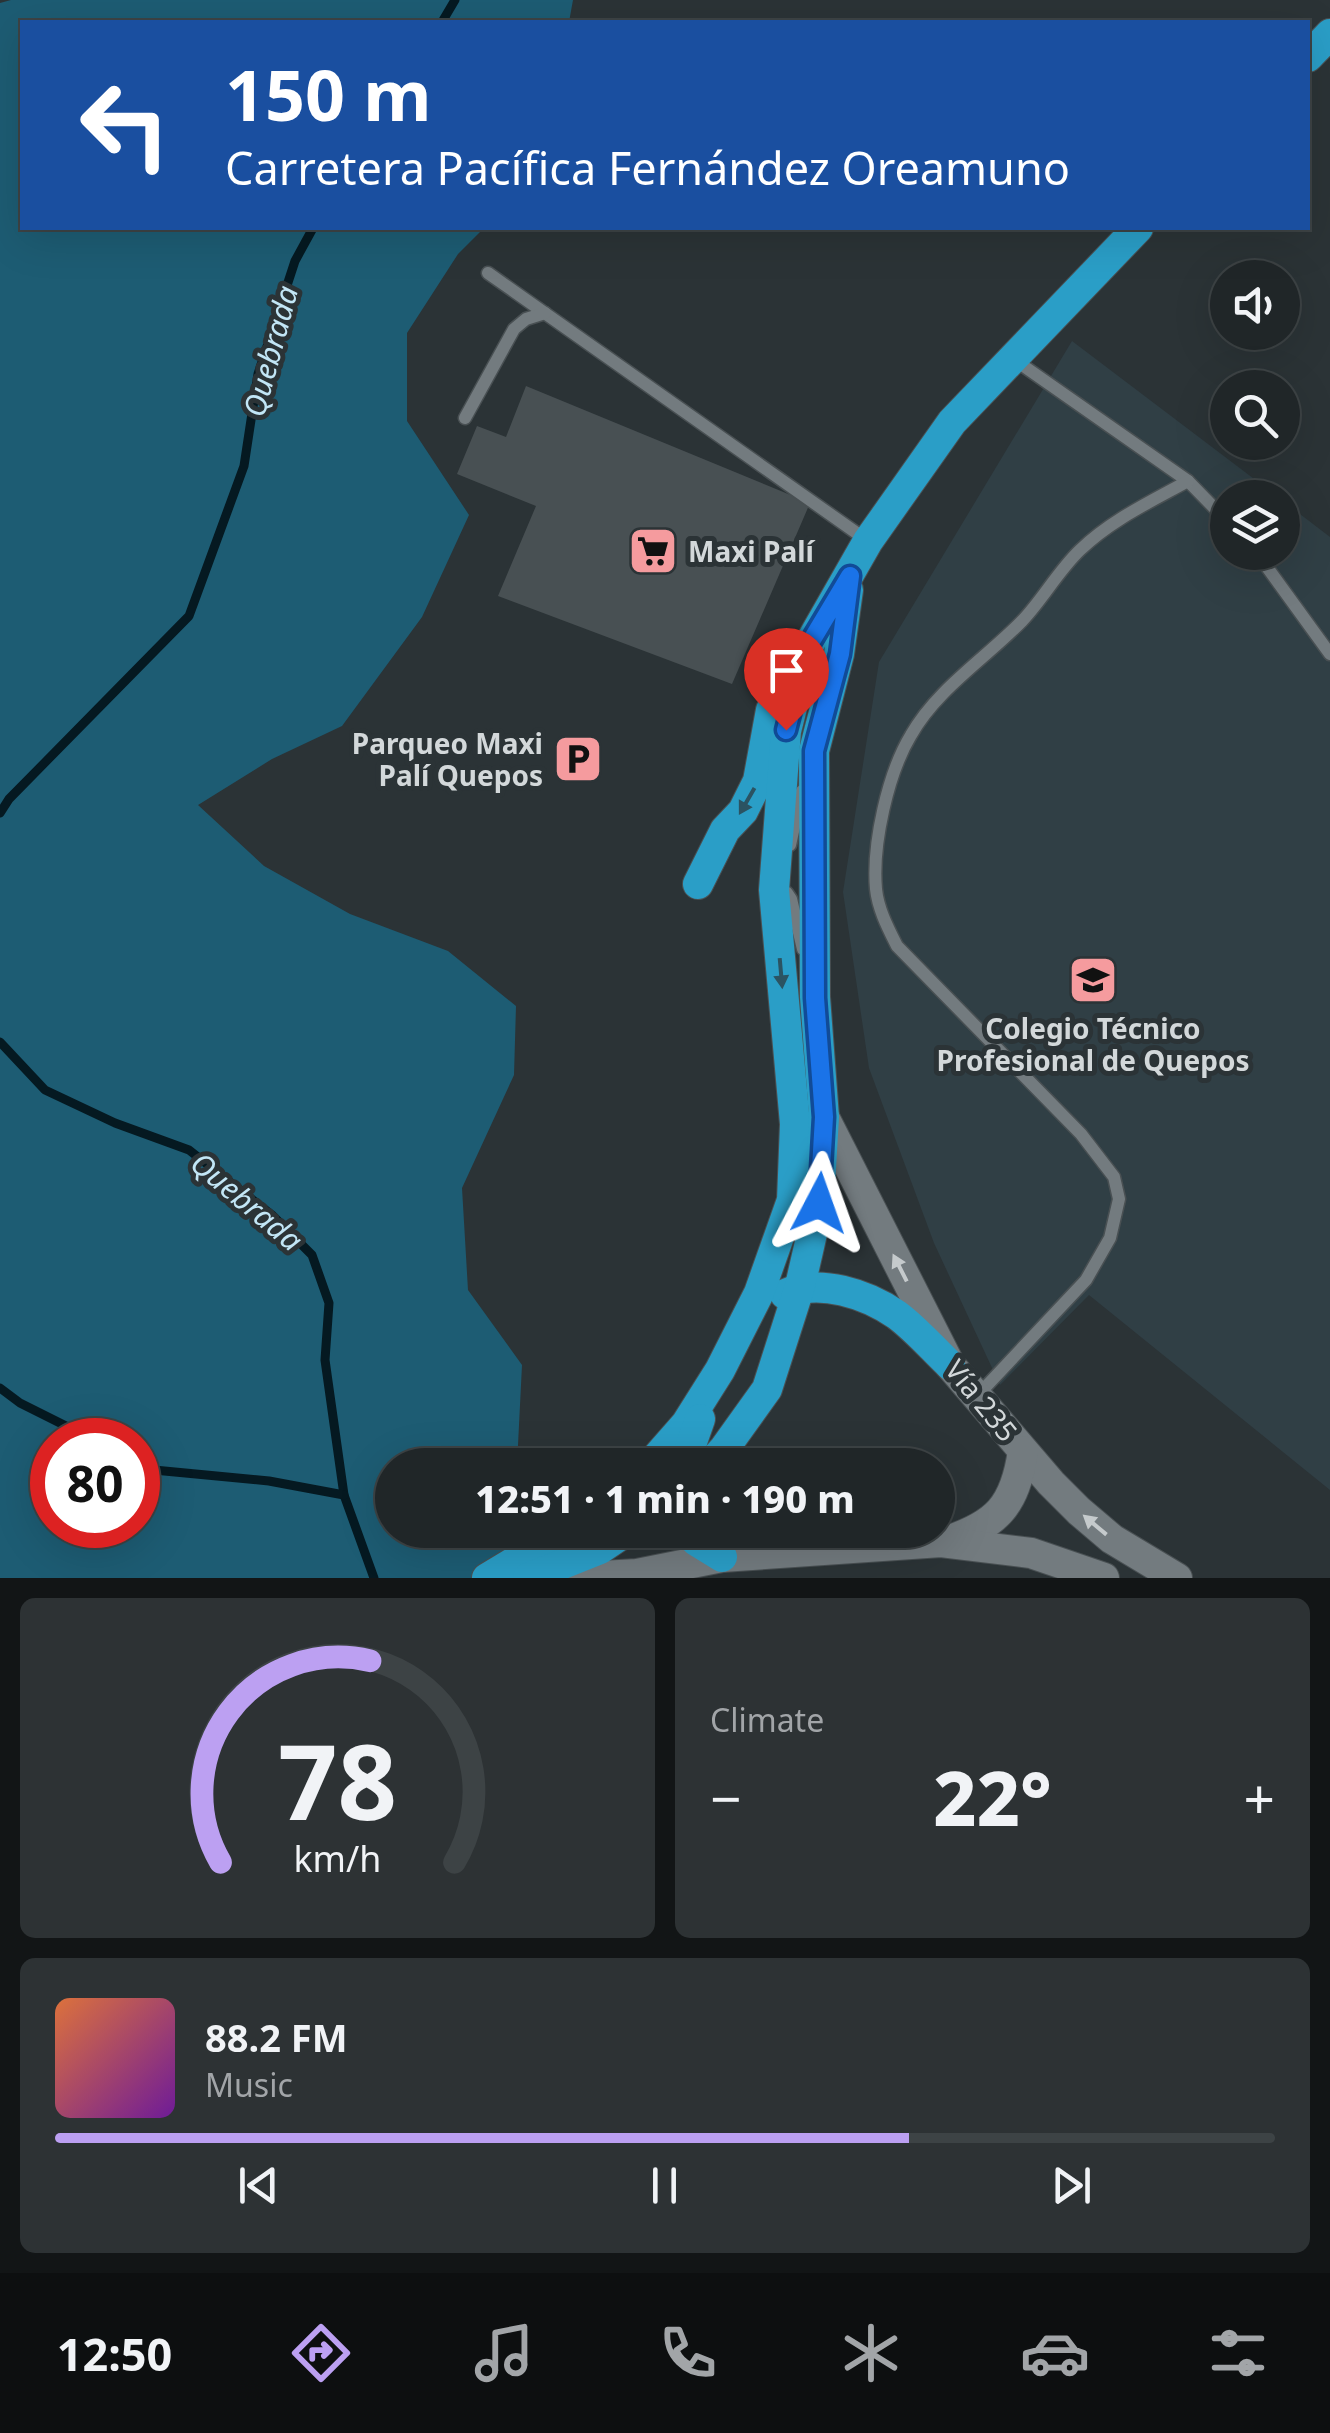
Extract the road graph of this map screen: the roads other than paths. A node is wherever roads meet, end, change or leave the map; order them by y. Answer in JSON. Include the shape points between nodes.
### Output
{"nodes":[{"id":1,"x":1330,"y":34,"type":"edge"},
{"id":2,"x":1310,"y":55,"type":"edge"},
{"id":3,"x":1136,"y":230,"type":"edge"},
{"id":4,"x":488,"y":273,"type":"dead end"},
{"id":5,"x":545,"y":313,"type":"junction"},
{"id":6,"x":1012,"y":358,"type":"junction"},
{"id":7,"x":466,"y":418,"type":"dead end"},
{"id":8,"x":1188,"y":481,"type":"junction"},
{"id":9,"x":1210,"y":504,"type":"edge"},
{"id":10,"x":868,"y":541,"type":"junction"},
{"id":11,"x":1269,"y":570,"type":"edge"},
{"id":12,"x":850,"y":576,"type":"junction"},
{"id":13,"x":807,"y":648,"type":"junction"},
{"id":14,"x":1330,"y":654,"type":"edge"},
{"id":15,"x":814,"y":751,"type":"junction"},
{"id":16,"x":698,"y":884,"type":"dead end"},
{"id":17,"x":774,"y":890,"type":"junction"},
{"id":18,"x":815,"y":998,"type":"junction"},
{"id":19,"x":824,"y":1117,"type":"junction"},
{"id":20,"x":800,"y":1286,"type":"junction"},
{"id":21,"x":748,"y":1316,"type":"junction"},
{"id":22,"x":950,"y":1364,"type":"junction"},
{"id":23,"x":720,"y":1370,"type":"junction"},
{"id":24,"x":977,"y":1395,"type":"junction"},
{"id":25,"x":665,"y":1448,"type":"edge"},
{"id":26,"x":690,"y":1448,"type":"edge"},
{"id":27,"x":725,"y":1448,"type":"edge"},
{"id":28,"x":1023,"y":1451,"type":"junction"},
{"id":29,"x":955,"y":1537,"type":"edge"},
{"id":30,"x":955,"y":1544,"type":"edge"},
{"id":31,"x":537,"y":1548,"type":"edge"},
{"id":32,"x":601,"y":1548,"type":"edge"},
{"id":33,"x":707,"y":1548,"type":"edge"},
{"id":34,"x":859,"y":1548,"type":"edge"},
{"id":35,"x":722,"y":1558,"type":"junction"},
{"id":36,"x":488,"y":1578,"type":"edge"},
{"id":37,"x":528,"y":1578,"type":"edge"},
{"id":38,"x":567,"y":1578,"type":"edge"},
{"id":39,"x":1104,"y":1578,"type":"edge"},
{"id":40,"x":1177,"y":1578,"type":"edge"}],
"edges":[{"from":1,"to":2,"type":"highway"},
{"from":3,"to":6,"type":"highway"},
{"from":4,"to":5,"type":"lane"},
{"from":5,"to":7,"type":"lane","via":[[514,329]]},
{"from":5,"to":10,"type":"lane"},
{"from":6,"to":8,"type":"lane"},
{"from":6,"to":10,"type":"highway","via":[[952,422]]},
{"from":8,"to":9,"type":"lane"},
{"from":8,"to":24,"type":"lane","via":[[1114,522],[1078,552],[1024,619],[911,734],[890,785],[876,889],[897,946],[1081,1134],[1114,1177],[1120,1199],[1110,1238],[1086,1280]]},
{"from":10,"to":12,"type":"highway"},
{"from":11,"to":14,"type":"lane"},
{"from":12,"to":13,"type":"highway"},
{"from":12,"to":15,"type":"highway","via":[[840,654]]},
{"from":13,"to":16,"type":"highway","one_way":true,"via":[[784,677],[768,716],[758,781]]},
{"from":13,"to":17,"type":"highway","via":[[786,730]]},
{"from":15,"to":17,"type":"lane"},
{"from":15,"to":18,"type":"highway"},
{"from":17,"to":18,"type":"lane","via":[[791,899]]},
{"from":17,"to":21,"type":"highway","one_way":true,"via":[[794,1124],[792,1200]]},
{"from":18,"to":19,"type":"highway"},
{"from":19,"to":20,"type":"highway","via":[[819,1203]]},
{"from":22,"to":19,"type":"main road","name":"Vía 235","one_way":true},
{"from":20,"to":21,"type":"highway"},
{"from":20,"to":22,"type":"highway","via":[[844,1291],[897,1315]]},
{"from":20,"to":27,"type":"highway","via":[[767,1388]]},
{"from":21,"to":23,"type":"highway"},
{"from":22,"to":24,"type":"main road","name":"Vía 235"},
{"from":23,"to":25,"type":"highway"},
{"from":23,"to":26,"type":"highway"},
{"from":24,"to":28,"type":"main road","name":"Vía 235"},
{"from":28,"to":29,"type":"main road","via":[[1009,1500],[972,1532]]},
{"from":40,"to":28,"type":"main road","name":"Vía 235","one_way":true,"via":[[1112,1539]]},
{"from":30,"to":39,"type":"main road","via":[[1031,1552]]},
{"from":31,"to":36,"type":"highway"},
{"from":32,"to":37,"type":"highway"},
{"from":33,"to":35,"type":"highway"},
{"from":34,"to":35,"type":"main road"},
{"from":35,"to":38,"type":"main road"}]}
